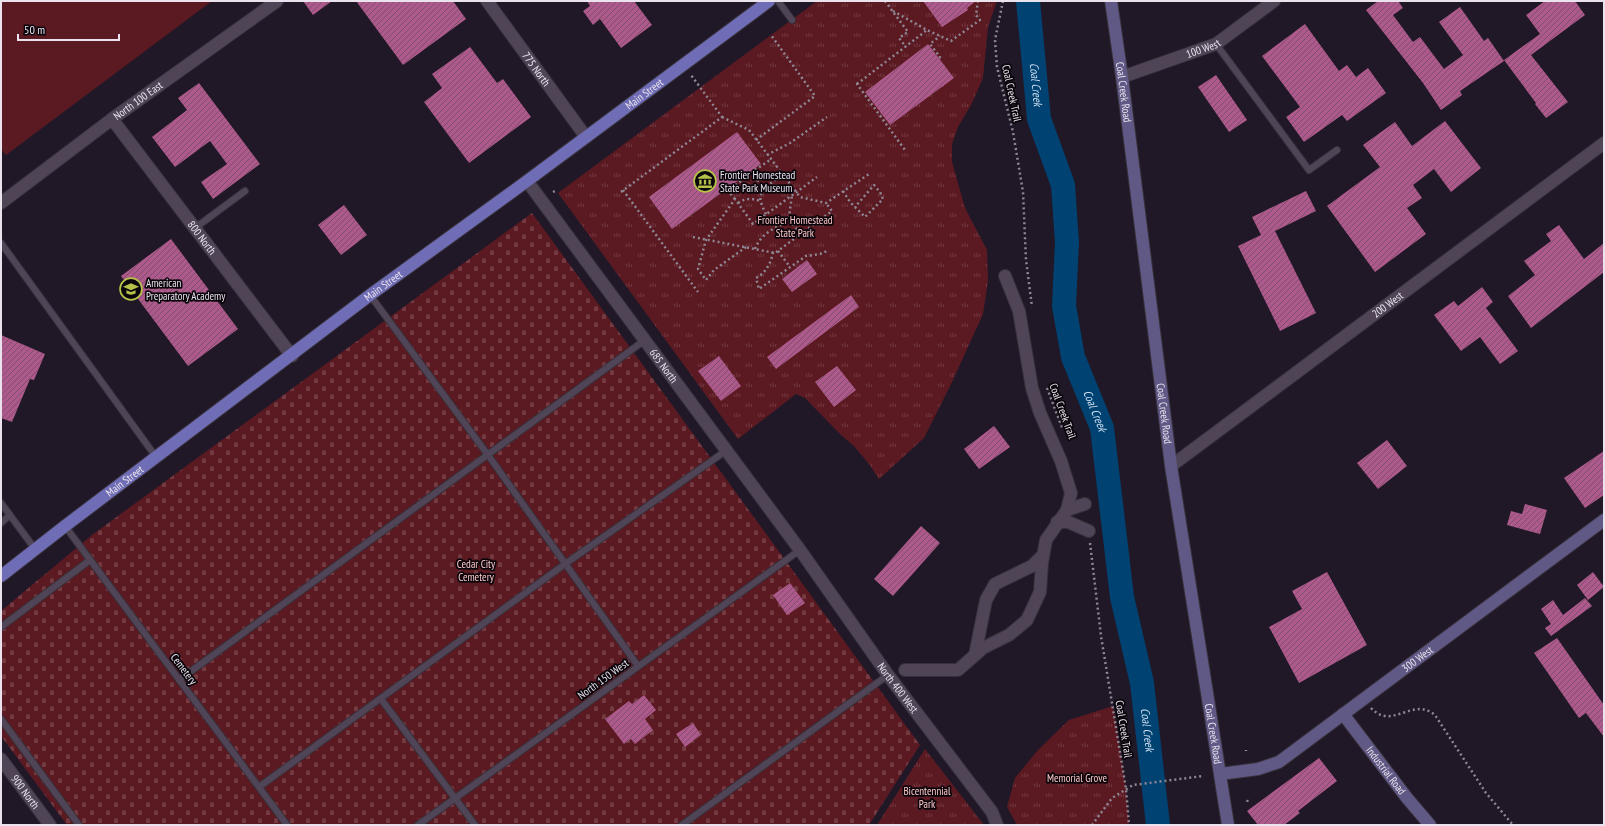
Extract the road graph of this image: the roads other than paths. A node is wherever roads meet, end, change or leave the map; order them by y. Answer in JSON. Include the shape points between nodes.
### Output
{"nodes":[{"id":1,"x":277,"y":1,"type":"edge"},
{"id":2,"x":487,"y":1,"type":"edge"},
{"id":3,"x":769,"y":1,"type":"edge"},
{"id":4,"x":778,"y":1,"type":"edge"},
{"id":5,"x":1111,"y":1,"type":"edge"},
{"id":6,"x":1274,"y":1,"type":"edge"},
{"id":7,"x":792,"y":20,"type":"dead end"},
{"id":8,"x":1216,"y":44,"type":"junction"},
{"id":9,"x":1122,"y":78,"type":"junction"},
{"id":10,"x":112,"y":119,"type":"junction"},
{"id":11,"x":586,"y":137,"type":"junction"},
{"id":12,"x":1604,"y":143,"type":"edge"},
{"id":13,"x":1337,"y":150,"type":"dead end"},
{"id":14,"x":527,"y":181,"type":"junction"},
{"id":15,"x":245,"y":191,"type":"dead end"},
{"id":16,"x":1,"y":203,"type":"edge"},
{"id":17,"x":195,"y":228,"type":"junction"},
{"id":18,"x":1,"y":243,"type":"edge"},
{"id":19,"x":1005,"y":276,"type":"dead end"},
{"id":20,"x":370,"y":295,"type":"junction"},
{"id":21,"x":645,"y":340,"type":"junction"},
{"id":22,"x":292,"y":356,"type":"junction"},
{"id":23,"x":727,"y":450,"type":"junction"},
{"id":24,"x":488,"y":455,"type":"junction"},
{"id":25,"x":156,"y":457,"type":"junction"},
{"id":26,"x":1171,"y":466,"type":"junction"},
{"id":27,"x":1,"y":503,"type":"edge"},
{"id":28,"x":1085,"y":504,"type":"dead end"},
{"id":29,"x":1067,"y":510,"type":"junction"},
{"id":30,"x":10,"y":515,"type":"junction"},
{"id":31,"x":1604,"y":520,"type":"edge"},
{"id":32,"x":1057,"y":522,"type":"junction"},
{"id":33,"x":1,"y":523,"type":"edge"},
{"id":34,"x":65,"y":526,"type":"junction"},
{"id":35,"x":1089,"y":531,"type":"road end"},
{"id":36,"x":36,"y":549,"type":"junction"},
{"id":37,"x":800,"y":550,"type":"junction"},
{"id":38,"x":1043,"y":555,"type":"junction"},
{"id":39,"x":90,"y":560,"type":"junction"},
{"id":40,"x":566,"y":564,"type":"junction"},
{"id":41,"x":1,"y":576,"type":"edge"},
{"id":42,"x":1,"y":627,"type":"edge"},
{"id":43,"x":975,"y":655,"type":"junction"},
{"id":44,"x":638,"y":666,"type":"junction"},
{"id":45,"x":905,"y":670,"type":"dead end"},
{"id":46,"x":888,"y":675,"type":"junction"},
{"id":47,"x":179,"y":680,"type":"junction"},
{"id":48,"x":381,"y":699,"type":"junction"},
{"id":49,"x":1343,"y":714,"type":"junction"},
{"id":50,"x":1,"y":719,"type":"edge"},
{"id":51,"x":1,"y":759,"type":"edge"},
{"id":52,"x":1220,"y":774,"type":"junction"},
{"id":53,"x":259,"y":787,"type":"junction"},
{"id":54,"x":455,"y":798,"type":"junction"},
{"id":55,"x":50,"y":825,"type":"edge"},
{"id":56,"x":79,"y":825,"type":"edge"},
{"id":57,"x":287,"y":825,"type":"edge"},
{"id":58,"x":418,"y":825,"type":"edge"},
{"id":59,"x":475,"y":825,"type":"edge"},
{"id":60,"x":682,"y":825,"type":"edge"},
{"id":61,"x":997,"y":825,"type":"edge"},
{"id":62,"x":1228,"y":825,"type":"edge"},
{"id":63,"x":1430,"y":825,"type":"edge"}],
"edges":[{"from":1,"to":10,"type":"street","name":"North 100 East"},
{"from":2,"to":11,"type":"street","name":"775 North"},
{"from":3,"to":11,"type":"main road","name":"Main Street"},
{"from":4,"to":7,"type":"lane"},
{"from":5,"to":9,"type":"main road","name":"Coal Creek Road"},
{"from":6,"to":8,"type":"street","name":"100 West"},
{"from":8,"to":9,"type":"street","name":"100 West"},
{"from":8,"to":13,"type":"lane","via":[[1309,170]]},
{"from":9,"to":26,"type":"main road","name":"Coal Creek Road"},
{"from":10,"to":16,"type":"street","name":"North 100 East"},
{"from":10,"to":17,"type":"street","name":"800 North"},
{"from":11,"to":14,"type":"main road","name":"Main Street"},
{"from":12,"to":26,"type":"street","name":"200 West"},
{"from":14,"to":20,"type":"main road","name":"Main Street"},
{"from":14,"to":21,"type":"street","name":"685 North"},
{"from":15,"to":17,"type":"lane"},
{"from":17,"to":22,"type":"street","name":"800 North"},
{"from":18,"to":25,"type":"lane"},
{"from":19,"to":29,"type":"street","via":[[1020,311],[1032,388],[1071,493]]},
{"from":20,"to":22,"type":"main road","name":"Main Street"},
{"from":20,"to":24,"type":"lane"},
{"from":21,"to":23,"type":"street","name":"685 North"},
{"from":21,"to":24,"type":"lane"},
{"from":22,"to":25,"type":"main road","name":"Main Street"},
{"from":23,"to":37,"type":"street","name":"685 North"},
{"from":23,"to":40,"type":"lane"},
{"from":24,"to":40,"type":"lane"},
{"from":24,"to":47,"type":"lane"},
{"from":25,"to":34,"type":"main road","name":"Main Street"},
{"from":26,"to":52,"type":"main road","name":"Coal Creek Road"},
{"from":27,"to":30,"type":"lane"},
{"from":28,"to":29,"type":"street"},
{"from":29,"to":32,"type":"street"},
{"from":30,"to":33,"type":"lane"},
{"from":30,"to":36,"type":"lane"},
{"from":31,"to":49,"type":"main road","name":"300 West"},
{"from":32,"to":35,"type":"street","via":[[1068,522]]},
{"from":32,"to":38,"type":"street","via":[[1046,540]]},
{"from":34,"to":36,"type":"main road","name":"Main Street"},
{"from":34,"to":39,"type":"lane","name":"Cemetery"},
{"from":36,"to":41,"type":"main road","name":"Main Street"},
{"from":37,"to":44,"type":"lane","name":"North 150 West"},
{"from":37,"to":46,"type":"street","name":"North 400 West"},
{"from":38,"to":43,"type":"street","via":[[1040,592],[1027,620],[1009,635]]},
{"from":38,"to":43,"type":"street","via":[[1032,566],[995,584],[986,600]]},
{"from":39,"to":42,"type":"lane"},
{"from":39,"to":47,"type":"lane","name":"Cemetery"},
{"from":40,"to":44,"type":"lane"},
{"from":40,"to":48,"type":"lane"},
{"from":43,"to":45,"type":"street","via":[[958,670]]},
{"from":44,"to":54,"type":"lane","name":"North 150 West"},
{"from":46,"to":60,"type":"lane"},
{"from":46,"to":61,"type":"street","name":"North 400 West","via":[[992,812]]},
{"from":47,"to":53,"type":"lane","name":"Cemetery"},
{"from":48,"to":53,"type":"lane"},
{"from":48,"to":54,"type":"lane"},
{"from":49,"to":52,"type":"main road","name":"300 West","via":[[1279,762],[1258,769]]},
{"from":49,"to":63,"type":"main road","name":"Industrial Road"},
{"from":50,"to":56,"type":"lane"},
{"from":51,"to":55,"type":"street","name":"900 North"},
{"from":52,"to":62,"type":"main road","name":"Coal Creek Road"},
{"from":53,"to":57,"type":"lane","name":"Cemetery"},
{"from":54,"to":58,"type":"lane","name":"North 150 West"},
{"from":54,"to":59,"type":"lane"}]}
